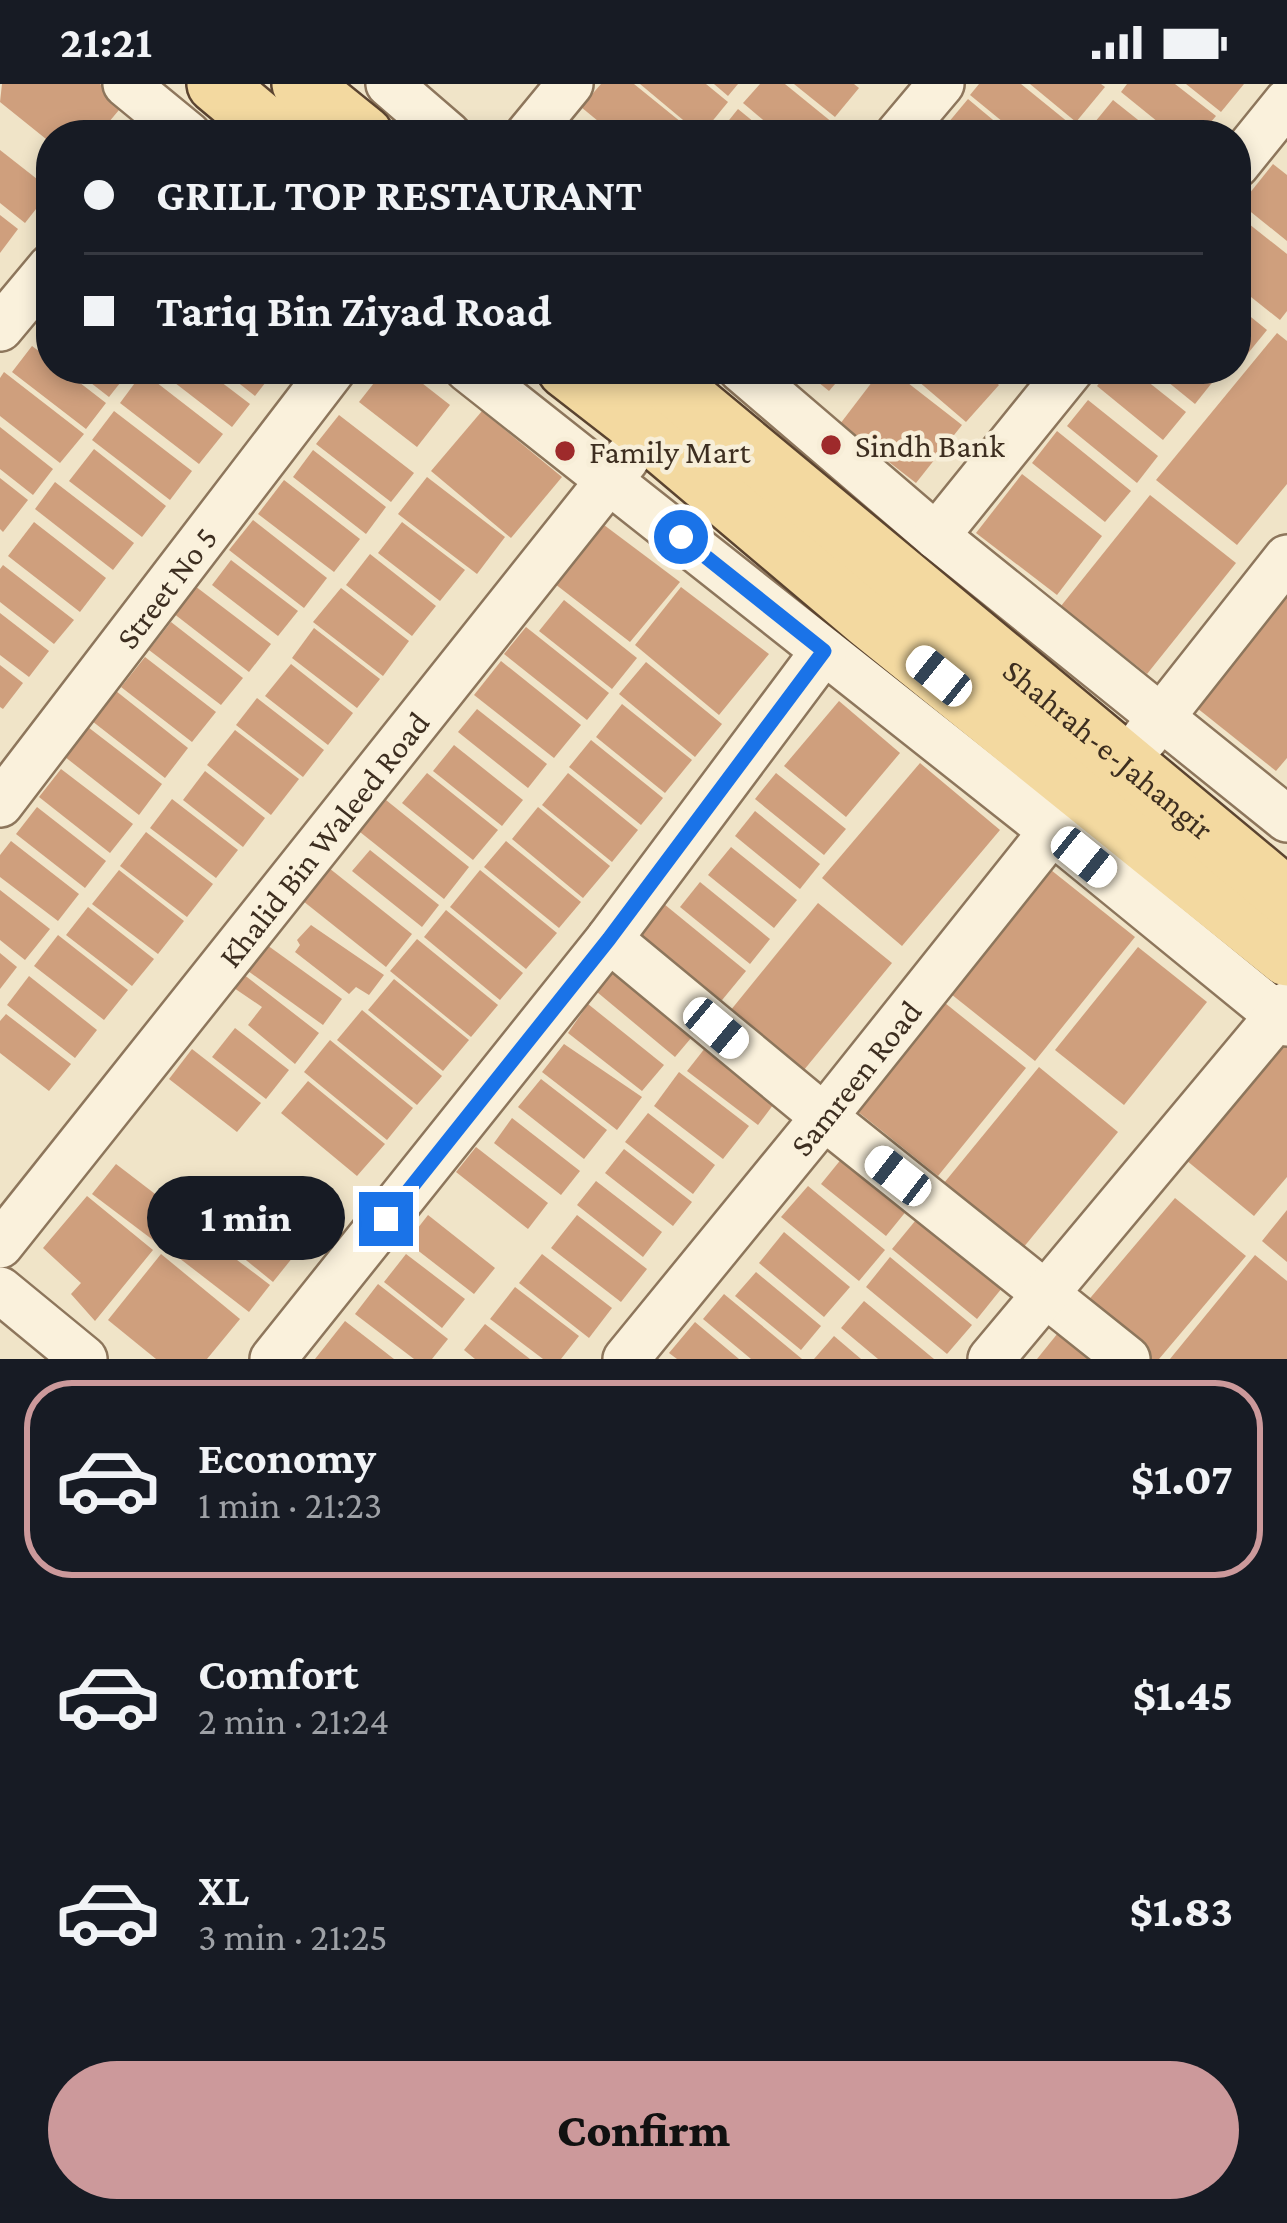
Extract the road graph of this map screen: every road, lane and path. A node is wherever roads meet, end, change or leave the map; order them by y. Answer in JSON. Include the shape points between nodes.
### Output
{"nodes":[{"id":1,"x":127,"y":84,"type":"edge"},
{"id":2,"x":204,"y":84,"type":"edge"},
{"id":3,"x":216,"y":84,"type":"edge"},
{"id":4,"x":301,"y":84,"type":"edge"},
{"id":5,"x":389,"y":84,"type":"edge"},
{"id":6,"x":570,"y":84,"type":"edge"},
{"id":7,"x":941,"y":84,"type":"edge"},
{"id":8,"x":1287,"y":102,"type":"edge"},
{"id":9,"x":164,"y":120,"type":"edge"},
{"id":10,"x":181,"y":120,"type":"edge"},
{"id":11,"x":259,"y":120,"type":"edge"},
{"id":12,"x":345,"y":120,"type":"edge"},
{"id":13,"x":431,"y":120,"type":"edge"},
{"id":14,"x":540,"y":120,"type":"edge"},
{"id":15,"x":911,"y":120,"type":"edge"},
{"id":16,"x":1251,"y":146,"type":"edge"},
{"id":17,"x":36,"y":284,"type":"edge"},
{"id":18,"x":0,"y":328,"type":"edge"},
{"id":19,"x":322,"y":384,"type":"edge"},
{"id":20,"x":487,"y":384,"type":"edge"},
{"id":21,"x":640,"y":384,"type":"edge"},
{"id":22,"x":759,"y":384,"type":"edge"},
{"id":23,"x":1059,"y":384,"type":"edge"},
{"id":24,"x":670,"y":390,"type":"edge"},
{"id":25,"x":609,"y":480,"type":"junction"},
{"id":26,"x":936,"y":536,"type":"junction"},
{"id":27,"x":1287,"y":558,"type":"edge"},
{"id":28,"x":824,"y":651,"type":"junction"},
{"id":29,"x":1105,"y":776,"type":"junction"},
{"id":30,"x":0,"y":804,"type":"edge"},
{"id":31,"x":1287,"y":819,"type":"edge"},
{"id":32,"x":1287,"y":897,"type":"edge"},
{"id":33,"x":609,"y":939,"type":"junction"},
{"id":34,"x":1287,"y":957,"type":"edge"},
{"id":35,"x":1284,"y":1014,"type":"edge"},
{"id":36,"x":824,"y":1117,"type":"junction"},
{"id":37,"x":0,"y":1245,"type":"edge"},
{"id":38,"x":0,"y":1290,"type":"edge"},
{"id":39,"x":1046,"y":1293,"type":"junction"},
{"id":40,"x":84,"y":1359,"type":"edge"},
{"id":41,"x":274,"y":1359,"type":"edge"},
{"id":42,"x":626,"y":1359,"type":"edge"},
{"id":43,"x":992,"y":1359,"type":"edge"},
{"id":44,"x":1127,"y":1359,"type":"edge"}],
"edges":[{"from":1,"to":9,"type":"street"},
{"from":2,"to":10,"type":"street"},
{"from":3,"to":11,"type":"main road"},
{"from":4,"to":12,"type":"main road"},
{"from":5,"to":13,"type":"street"},
{"from":6,"to":14,"type":"street"},
{"from":7,"to":15,"type":"street"},
{"from":8,"to":16,"type":"street"},
{"from":17,"to":18,"type":"street"},
{"from":19,"to":30,"type":"street","name":"Street No 5"},
{"from":20,"to":25,"type":"street"},
{"from":21,"to":24,"type":"main road","name":"Shahrah-e-Jahangir"},
{"from":22,"to":26,"type":"street"},
{"from":23,"to":26,"type":"street"},
{"from":24,"to":25,"type":"street","name":"Khalid Bin Waleed Road"},
{"from":24,"to":29,"type":"main road","name":"Shahrah-e-Jahangir","via":[[867,618]]},
{"from":25,"to":28,"type":"street"},
{"from":25,"to":37,"type":"street","name":"Khalid Bin Waleed Road"},
{"from":26,"to":29,"type":"street"},
{"from":27,"to":29,"type":"street","name":"Samreen Road"},
{"from":28,"to":29,"type":"street"},
{"from":28,"to":33,"type":"street"},
{"from":29,"to":31,"type":"street"},
{"from":29,"to":32,"type":"main road","name":"Shahrah-e-Jahangir"},
{"from":29,"to":34,"type":"main road","name":"Shahrah-e-Jahangir"},
{"from":29,"to":35,"type":"street"},
{"from":29,"to":36,"type":"street","name":"Samreen Road"},
{"from":33,"to":36,"type":"street"},
{"from":33,"to":41,"type":"street"},
{"from":35,"to":39,"type":"street"},
{"from":36,"to":39,"type":"street"},
{"from":36,"to":42,"type":"street","name":"Samreen Road"},
{"from":38,"to":40,"type":"street"},
{"from":39,"to":43,"type":"street"},
{"from":39,"to":44,"type":"street"}]}
